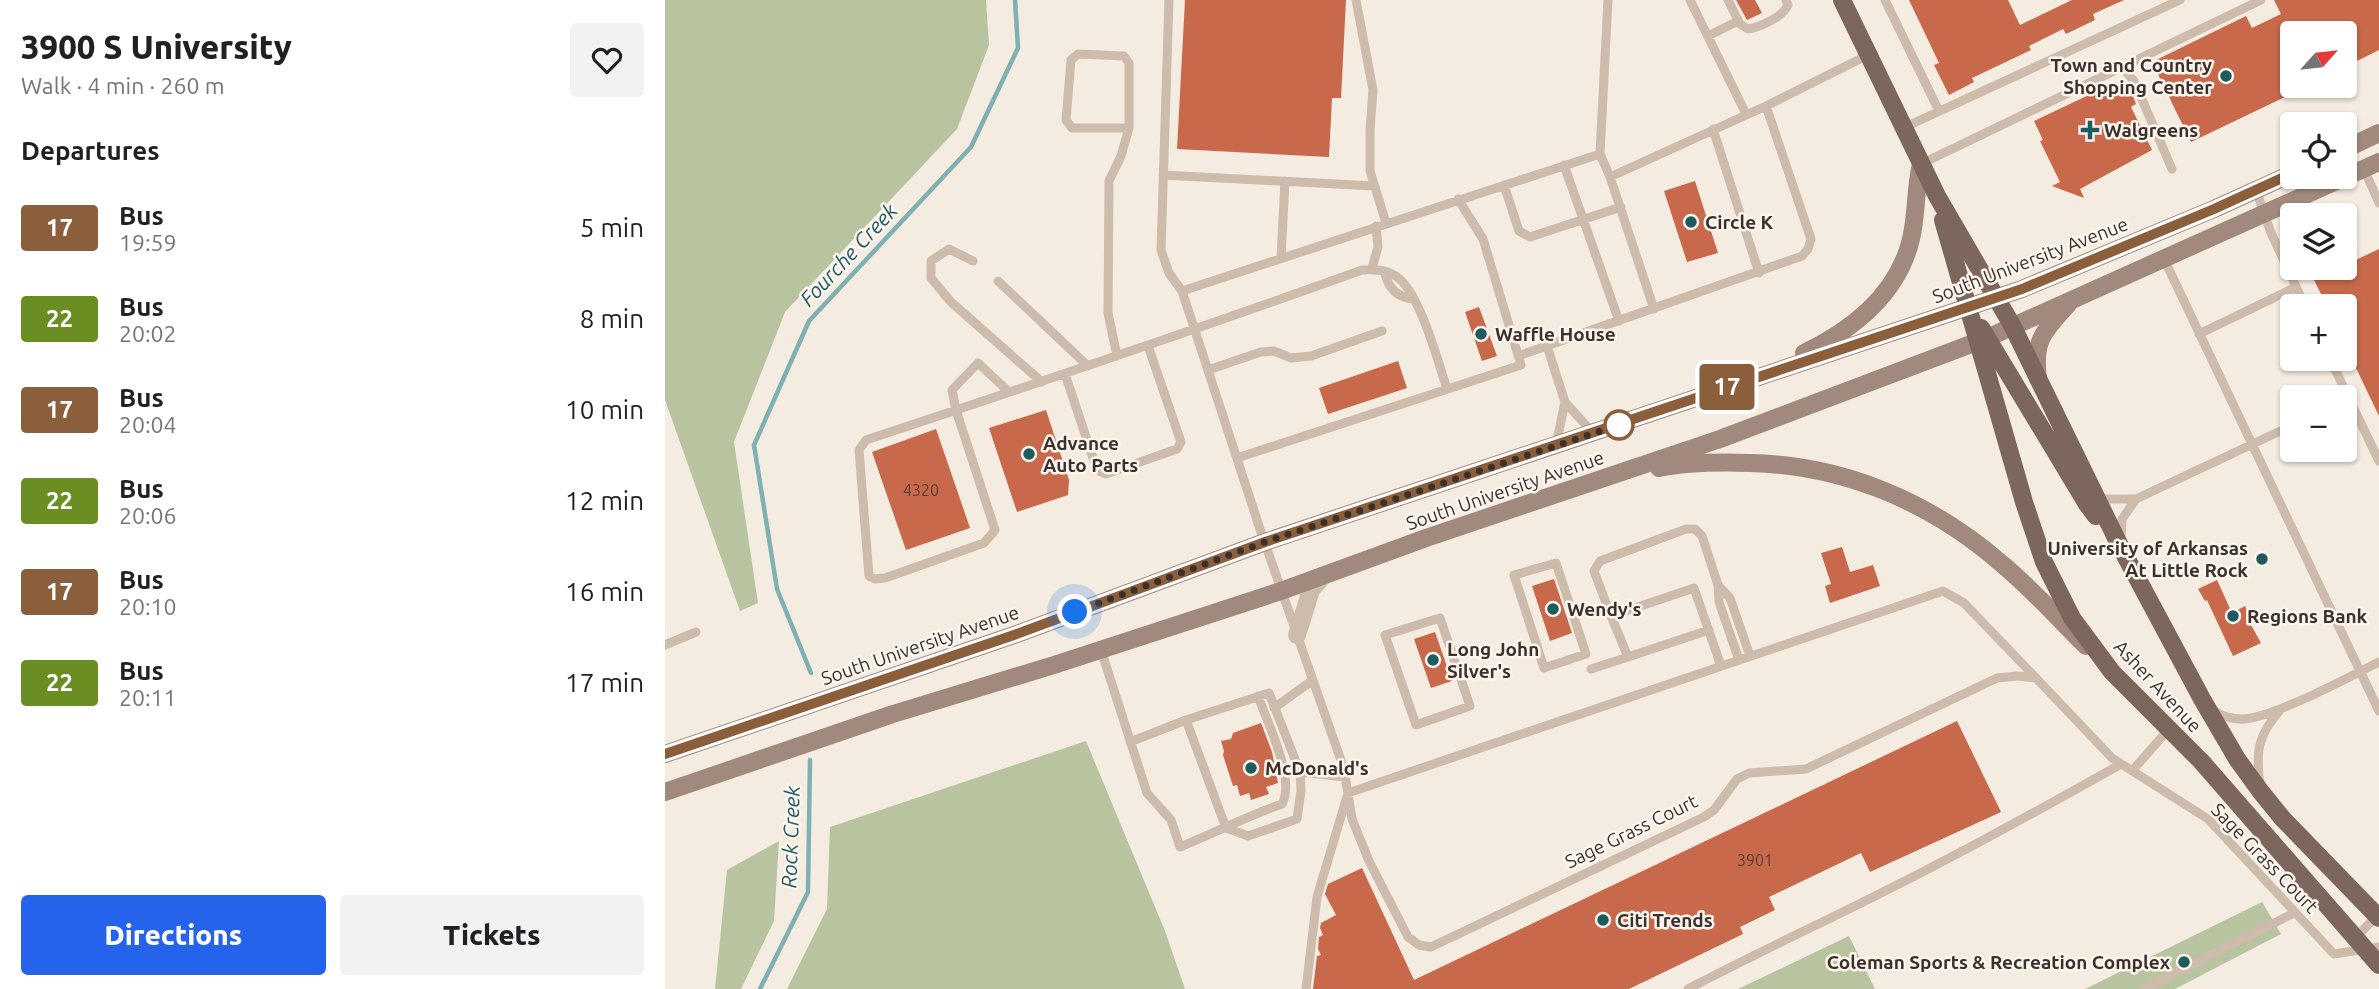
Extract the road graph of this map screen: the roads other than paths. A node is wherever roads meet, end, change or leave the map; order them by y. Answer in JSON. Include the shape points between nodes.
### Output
{"nodes":[{"id":1,"x":1169,"y":0,"type":"edge"},
{"id":2,"x":1356,"y":0,"type":"edge"},
{"id":3,"x":1608,"y":0,"type":"edge"},
{"id":4,"x":1690,"y":0,"type":"edge"},
{"id":5,"x":1728,"y":0,"type":"edge"},
{"id":6,"x":1786,"y":0,"type":"edge"},
{"id":7,"x":1842,"y":0,"type":"edge"},
{"id":8,"x":1885,"y":0,"type":"edge"},
{"id":9,"x":2179,"y":0,"type":"edge"},
{"id":10,"x":2261,"y":0,"type":"edge"},
{"id":11,"x":1738,"y":21,"type":"junction"},
{"id":12,"x":1708,"y":36,"type":"junction"},
{"id":13,"x":1868,"y":55,"type":"junction"},
{"id":14,"x":2122,"y":67,"type":"junction"},
{"id":15,"x":1766,"y":106,"type":"junction"},
{"id":16,"x":1939,"y":111,"type":"junction"},
{"id":17,"x":1746,"y":114,"type":"junction"},
{"id":18,"x":1129,"y":128,"type":"junction"},
{"id":19,"x":1903,"y":128,"type":"junction"},
{"id":20,"x":1713,"y":129,"type":"junction"},
{"id":21,"x":2379,"y":133,"type":"edge"},
{"id":22,"x":2357,"y":143,"type":"edge"},
{"id":23,"x":1600,"y":153,"type":"junction"},
{"id":24,"x":1921,"y":164,"type":"junction"},
{"id":25,"x":1564,"y":165,"type":"junction"},
{"id":26,"x":2371,"y":166,"type":"edge"},
{"id":27,"x":2172,"y":169,"type":"dead end"},
{"id":28,"x":1163,"y":174,"type":"junction"},
{"id":29,"x":1610,"y":177,"type":"junction"},
{"id":30,"x":2280,"y":179,"type":"edge"},
{"id":31,"x":1285,"y":181,"type":"junction"},
{"id":32,"x":1504,"y":185,"type":"junction"},
{"id":33,"x":1374,"y":186,"type":"junction"},
{"id":34,"x":2256,"y":190,"type":"junction"},
{"id":35,"x":1937,"y":196,"type":"junction"},
{"id":36,"x":1458,"y":199,"type":"junction"},
{"id":37,"x":2379,"y":204,"type":"edge"},
{"id":38,"x":1621,"y":207,"type":"junction"},
{"id":39,"x":2265,"y":215,"type":"junction"},
{"id":40,"x":1583,"y":220,"type":"junction"},
{"id":41,"x":1381,"y":225,"type":"junction"},
{"id":42,"x":1281,"y":258,"type":"junction"},
{"id":43,"x":2164,"y":259,"type":"junction"},
{"id":44,"x":972,"y":261,"type":"dead end"},
{"id":45,"x":1372,"y":268,"type":"junction"},
{"id":46,"x":1759,"y":273,"type":"junction"},
{"id":47,"x":999,"y":281,"type":"dead end"},
{"id":48,"x":2296,"y":287,"type":"junction"},
{"id":49,"x":1182,"y":291,"type":"junction"},
{"id":50,"x":2299,"y":294,"type":"edge"},
{"id":51,"x":1996,"y":298,"type":"junction"},
{"id":52,"x":2074,"y":298,"type":"junction"},
{"id":53,"x":1968,"y":307,"type":"junction"},
{"id":54,"x":1654,"y":309,"type":"junction"},
{"id":55,"x":1619,"y":321,"type":"junction"},
{"id":56,"x":2012,"y":326,"type":"junction"},
{"id":57,"x":1195,"y":330,"type":"junction"},
{"id":58,"x":1382,"y":331,"type":"dead end"},
{"id":59,"x":2199,"y":334,"type":"junction"},
{"id":60,"x":1983,"y":340,"type":"junction"},
{"id":61,"x":1148,"y":346,"type":"junction"},
{"id":62,"x":1547,"y":346,"type":"junction"},
{"id":63,"x":1117,"y":356,"type":"junction"},
{"id":64,"x":1518,"y":356,"type":"junction"},
{"id":65,"x":1088,"y":366,"type":"junction"},
{"id":66,"x":1208,"y":370,"type":"junction"},
{"id":67,"x":1065,"y":374,"type":"junction"},
{"id":68,"x":1756,"y":377,"type":"junction"},
{"id":69,"x":2038,"y":379,"type":"junction"},
{"id":70,"x":1041,"y":382,"type":"junction"},
{"id":71,"x":1447,"y":390,"type":"junction"},
{"id":72,"x":1009,"y":392,"type":"junction"},
{"id":73,"x":1565,"y":402,"type":"junction"},
{"id":74,"x":956,"y":410,"type":"junction"},
{"id":75,"x":2357,"y":418,"type":"edge"},
{"id":76,"x":2280,"y":431,"type":"edge"},
{"id":77,"x":1593,"y":433,"type":"junction"},
{"id":78,"x":2252,"y":445,"type":"junction"},
{"id":79,"x":1556,"y":446,"type":"junction"},
{"id":80,"x":1237,"y":458,"type":"junction"},
{"id":81,"x":2379,"y":461,"type":"edge"},
{"id":82,"x":1591,"y":482,"type":"junction"},
{"id":83,"x":2097,"y":499,"type":"junction"},
{"id":84,"x":2136,"y":499,"type":"junction"},
{"id":85,"x":1265,"y":542,"type":"junction"},
{"id":86,"x":2120,"y":546,"type":"junction"},
{"id":87,"x":1323,"y":576,"type":"junction"},
{"id":88,"x":1718,"y":585,"type":"junction"},
{"id":89,"x":1281,"y":591,"type":"junction"},
{"id":90,"x":1611,"y":616,"type":"junction"},
{"id":91,"x":1709,"y":630,"type":"junction"},
{"id":92,"x":696,"y":632,"type":"dead end"},
{"id":93,"x":1297,"y":635,"type":"junction"},
{"id":94,"x":1385,"y":635,"type":"joint"},
{"id":95,"x":665,"y":645,"type":"edge"},
{"id":96,"x":1101,"y":650,"type":"junction"},
{"id":97,"x":1750,"y":656,"type":"junction"},
{"id":98,"x":1627,"y":657,"type":"junction"},
{"id":99,"x":1739,"y":660,"type":"junction"},
{"id":100,"x":2379,"y":662,"type":"edge"},
{"id":101,"x":1721,"y":666,"type":"junction"},
{"id":102,"x":1544,"y":668,"type":"joint"},
{"id":103,"x":1591,"y":669,"type":"dead end"},
{"id":104,"x":2360,"y":671,"type":"junction"},
{"id":105,"x":2112,"y":672,"type":"junction"},
{"id":106,"x":2036,"y":678,"type":"junction"},
{"id":107,"x":1313,"y":680,"type":"junction"},
{"id":108,"x":1258,"y":696,"type":"junction"},
{"id":109,"x":2202,"y":699,"type":"junction"},
{"id":110,"x":2283,"y":706,"type":"junction"},
{"id":111,"x":1275,"y":708,"type":"junction"},
{"id":112,"x":2379,"y":711,"type":"edge"},
{"id":113,"x":1186,"y":720,"type":"junction"},
{"id":114,"x":2169,"y":729,"type":"junction"},
{"id":115,"x":1130,"y":742,"type":"junction"},
{"id":116,"x":665,"y":754,"type":"edge"},
{"id":117,"x":2121,"y":764,"type":"junction"},
{"id":118,"x":2132,"y":771,"type":"junction"},
{"id":119,"x":1300,"y":772,"type":"junction"},
{"id":120,"x":1345,"y":777,"type":"junction"},
{"id":121,"x":665,"y":792,"type":"edge"},
{"id":122,"x":2261,"y":792,"type":"junction"},
{"id":123,"x":1348,"y":793,"type":"junction"},
{"id":124,"x":1226,"y":828,"type":"junction"},
{"id":125,"x":2294,"y":913,"type":"junction"},
{"id":126,"x":2378,"y":916,"type":"edge"},
{"id":127,"x":2366,"y":945,"type":"edge"},
{"id":128,"x":2379,"y":965,"type":"edge"},
{"id":129,"x":1307,"y":989,"type":"edge"},
{"id":130,"x":1688,"y":989,"type":"edge"},
{"id":131,"x":2144,"y":989,"type":"edge"}],
"edges":[{"from":1,"to":28,"type":"lane","name":"Sage Grass Court"},
{"from":2,"to":33,"type":"lane","via":[[1373,89],[1370,171]]},
{"from":3,"to":23,"type":"lane"},
{"from":4,"to":12,"type":"lane"},
{"from":5,"to":11,"type":"lane"},
{"from":6,"to":11,"type":"lane","via":[[1786,11],[1756,28],[1748,29]]},
{"from":7,"to":13,"type":"main road"},
{"from":8,"to":16,"type":"lane"},
{"from":9,"to":16,"type":"lane"},
{"from":10,"to":14,"type":"lane"},
{"from":11,"to":12,"type":"lane"},
{"from":12,"to":17,"type":"lane"},
{"from":13,"to":15,"type":"lane"},
{"from":13,"to":19,"type":"main road"},
{"from":14,"to":24,"type":"lane"},
{"from":14,"to":27,"type":"lane","via":[[2134,81]]},
{"from":15,"to":17,"type":"lane"},
{"from":15,"to":46,"type":"lane","via":[[1811,239],[1802,256]]},
{"from":16,"to":19,"type":"lane"},
{"from":17,"to":20,"type":"lane"},
{"from":18,"to":18,"type":"lane","via":[[1129,63],[1124,56],[1078,54],[1071,60],[1066,120],[1072,128]]},
{"from":18,"to":63,"type":"lane","via":[[1109,181],[1108,313]]},
{"from":19,"to":24,"type":"main road"},
{"from":20,"to":29,"type":"lane"},
{"from":20,"to":46,"type":"lane"},
{"from":21,"to":22,"type":"main road"},
{"from":23,"to":25,"type":"lane"},
{"from":23,"to":29,"type":"lane"},
{"from":24,"to":35,"type":"main road"},
{"from":24,"to":68,"type":"main road","via":[[1911,240],[1890,287],[1865,313],[1829,339]]},
{"from":25,"to":32,"type":"lane"},
{"from":25,"to":40,"type":"lane"},
{"from":26,"to":37,"type":"lane"},
{"from":26,"to":39,"type":"main road","name":"South University Avenue"},
{"from":28,"to":31,"type":"lane"},
{"from":28,"to":49,"type":"lane","name":"Sage Grass Court","via":[[1161,250]]},
{"from":29,"to":38,"type":"lane"},
{"from":30,"to":34,"type":"main road","name":"South University Avenue"},
{"from":31,"to":33,"type":"lane"},
{"from":31,"to":42,"type":"lane"},
{"from":32,"to":36,"type":"lane"},
{"from":32,"to":40,"type":"lane","via":[[1519,231],[1530,237]]},
{"from":33,"to":41,"type":"lane"},
{"from":34,"to":39,"type":"lane"},
{"from":34,"to":51,"type":"main road","name":"South University Avenue"},
{"from":35,"to":51,"type":"main road","name":"Asher Avenue"},
{"from":35,"to":53,"type":"main road"},
{"from":36,"to":41,"type":"lane"},
{"from":36,"to":64,"type":"lane","via":[[1483,239]]},
{"from":38,"to":40,"type":"lane"},
{"from":38,"to":54,"type":"lane"},
{"from":39,"to":43,"type":"main road","name":"South University Avenue"},
{"from":39,"to":48,"type":"lane"},
{"from":40,"to":55,"type":"lane"},
{"from":41,"to":42,"type":"lane"},
{"from":41,"to":45,"type":"lane"},
{"from":42,"to":49,"type":"lane"},
{"from":43,"to":52,"type":"main road","name":"South University Avenue"},
{"from":43,"to":59,"type":"lane"},
{"from":44,"to":70,"type":"lane","via":[[949,248],[931,261],[931,278],[951,302]]},
{"from":45,"to":57,"type":"lane"},
{"from":45,"to":71,"type":"lane","via":[[1394,274],[1408,288]]},
{"from":46,"to":54,"type":"lane"},
{"from":47,"to":65,"type":"lane"},
{"from":48,"to":50,"type":"lane"},
{"from":48,"to":59,"type":"lane"},
{"from":49,"to":57,"type":"lane","name":"Sage Grass Court"},
{"from":51,"to":53,"type":"main road","name":"South University Avenue"},
{"from":51,"to":56,"type":"main road","name":"Asher Avenue"},
{"from":52,"to":56,"type":"main road","name":"South University Avenue"},
{"from":52,"to":69,"type":"main road","via":[[2041,337]]},
{"from":53,"to":60,"type":"main road"},
{"from":53,"to":68,"type":"main road","name":"South University Avenue"},
{"from":54,"to":55,"type":"lane"},
{"from":55,"to":62,"type":"lane"},
{"from":56,"to":60,"type":"main road","name":"South University Avenue"},
{"from":56,"to":69,"type":"main road","name":"Asher Avenue"},
{"from":57,"to":61,"type":"lane"},
{"from":57,"to":66,"type":"lane","name":"Sage Grass Court"},
{"from":58,"to":66,"type":"lane","via":[[1311,356],[1291,358],[1274,351],[1261,352]]},
{"from":59,"to":78,"type":"lane"},
{"from":60,"to":82,"type":"main road","name":"South University Avenue","via":[[1720,439]]},
{"from":60,"to":86,"type":"main road","via":[[2087,504]]},
{"from":60,"to":105,"type":"main road","name":"Asher Avenue","via":[[2024,502],[2045,562],[2072,618]]},
{"from":61,"to":63,"type":"lane"},
{"from":61,"to":67,"type":"lane","via":[[1181,442],[1177,449],[1106,474],[1097,470]]},
{"from":62,"to":64,"type":"lane"},
{"from":62,"to":73,"type":"lane"},
{"from":63,"to":65,"type":"lane"},
{"from":64,"to":71,"type":"lane","via":[[1521,365]]},
{"from":65,"to":67,"type":"lane"},
{"from":66,"to":80,"type":"lane","name":"Sage Grass Court"},
{"from":67,"to":70,"type":"lane"},
{"from":68,"to":77,"type":"main road","name":"South University Avenue"},
{"from":69,"to":83,"type":"main road","name":"Asher Avenue"},
{"from":70,"to":72,"type":"lane"},
{"from":71,"to":80,"type":"lane"},
{"from":72,"to":74,"type":"lane"},
{"from":72,"to":74,"type":"lane","via":[[978,363],[952,390]]},
{"from":73,"to":77,"type":"lane"},
{"from":73,"to":79,"type":"lane"},
{"from":74,"to":74,"type":"lane","via":[[866,440],[859,450],[869,576],[885,578],[984,543],[995,530]]},
{"from":75,"to":81,"type":"lane"},
{"from":76,"to":78,"type":"lane"},
{"from":77,"to":79,"type":"main road","name":"South University Avenue"},
{"from":78,"to":84,"type":"lane"},
{"from":78,"to":104,"type":"lane"},
{"from":79,"to":85,"type":"main road","name":"South University Avenue"},
{"from":80,"to":85,"type":"lane","name":"Sage Grass Court"},
{"from":82,"to":87,"type":"main road","name":"South University Avenue"},
{"from":82,"to":105,"type":"main road","via":[[1696,463],[1775,463],[1835,473],[1886,490],[1979,545],[2034,592]]},
{"from":83,"to":84,"type":"lane"},
{"from":83,"to":86,"type":"main road","name":"Asher Avenue"},
{"from":84,"to":86,"type":"lane","via":[[2122,519]]},
{"from":85,"to":89,"type":"lane","name":"Sage Grass Court"},
{"from":85,"to":116,"type":"main road","name":"South University Avenue"},
{"from":86,"to":109,"type":"main road","name":"Asher Avenue"},
{"from":87,"to":89,"type":"main road","name":"South University Avenue"},
{"from":87,"to":93,"type":"street","via":[[1311,590]]},
{"from":88,"to":90,"type":"lane","via":[[1702,536],[1695,529],[1686,529],[1599,561],[1594,572]]},
{"from":88,"to":97,"type":"lane","via":[[1730,598]]},
{"from":88,"to":99,"type":"lane","via":[[1719,602]]},
{"from":89,"to":93,"type":"lane","name":"Sage Grass Court"},
{"from":89,"to":96,"type":"main road","name":"South University Avenue"},
{"from":90,"to":91,"type":"lane","via":[[1695,588]]},
{"from":90,"to":98,"type":"lane"},
{"from":91,"to":98,"type":"lane"},
{"from":91,"to":101,"type":"lane"},
{"from":92,"to":95,"type":"lane"},
{"from":93,"to":107,"type":"lane","name":"Sage Grass Court"},
{"from":94,"to":94,"type":"lane","via":[[1416,725],[1470,706],[1440,618]]},
{"from":96,"to":115,"type":"lane"},
{"from":96,"to":121,"type":"main road","name":"South University Avenue","via":[[893,714]]},
{"from":97,"to":99,"type":"lane"},
{"from":97,"to":106,"type":"lane","via":[[1943,591],[1964,603]]},
{"from":98,"to":103,"type":"lane"},
{"from":99,"to":101,"type":"lane"},
{"from":100,"to":104,"type":"lane"},
{"from":101,"to":123,"type":"lane"},
{"from":102,"to":102,"type":"lane","via":[[1585,654],[1556,563],[1514,575]]},
{"from":104,"to":110,"type":"lane"},
{"from":104,"to":112,"type":"lane"},
{"from":105,"to":114,"type":"main road","name":"Asher Avenue"},
{"from":106,"to":117,"type":"lane","name":"Sage Grass Court"},
{"from":106,"to":123,"type":"lane","name":"Sage Grass Court","via":[[1997,678],[1806,769],[1748,774],[1737,779],[1704,817],[1431,947],[1408,937],[1369,861],[1352,819]]},
{"from":107,"to":111,"type":"lane"},
{"from":107,"to":120,"type":"lane","name":"Sage Grass Court"},
{"from":108,"to":111,"type":"lane","via":[[1269,693]]},
{"from":108,"to":113,"type":"lane"},
{"from":108,"to":124,"type":"lane","via":[[1287,784],[1286,796],[1282,804]]},
{"from":109,"to":110,"type":"lane","via":[[2217,713],[2233,718]]},
{"from":109,"to":122,"type":"main road","name":"Asher Avenue"},
{"from":110,"to":122,"type":"lane","via":[[2267,726],[2258,749]]},
{"from":111,"to":119,"type":"lane"},
{"from":113,"to":115,"type":"lane"},
{"from":113,"to":124,"type":"lane"},
{"from":114,"to":118,"type":"lane"},
{"from":114,"to":127,"type":"main road","name":"Asher Avenue"},
{"from":115,"to":124,"type":"lane","via":[[1147,793],[1171,820],[1181,847]]},
{"from":117,"to":118,"type":"lane","name":"Sage Grass Court"},
{"from":117,"to":130,"type":"lane","via":[[1882,893]]},
{"from":118,"to":125,"type":"lane","name":"Sage Grass Court","via":[[2208,819]]},
{"from":119,"to":120,"type":"lane"},
{"from":119,"to":124,"type":"lane","via":[[1297,818],[1248,836]]},
{"from":120,"to":123,"type":"lane","name":"Sage Grass Court"},
{"from":122,"to":126,"type":"main road","name":"Asher Avenue"},
{"from":123,"to":129,"type":"lane","via":[[1317,897]]},
{"from":125,"to":127,"type":"lane","name":"Sage Grass Court","via":[[2334,954]]},
{"from":125,"to":131,"type":"lane"},
{"from":126,"to":127,"type":"lane"},
{"from":127,"to":128,"type":"main road","name":"Asher Avenue"}]}
